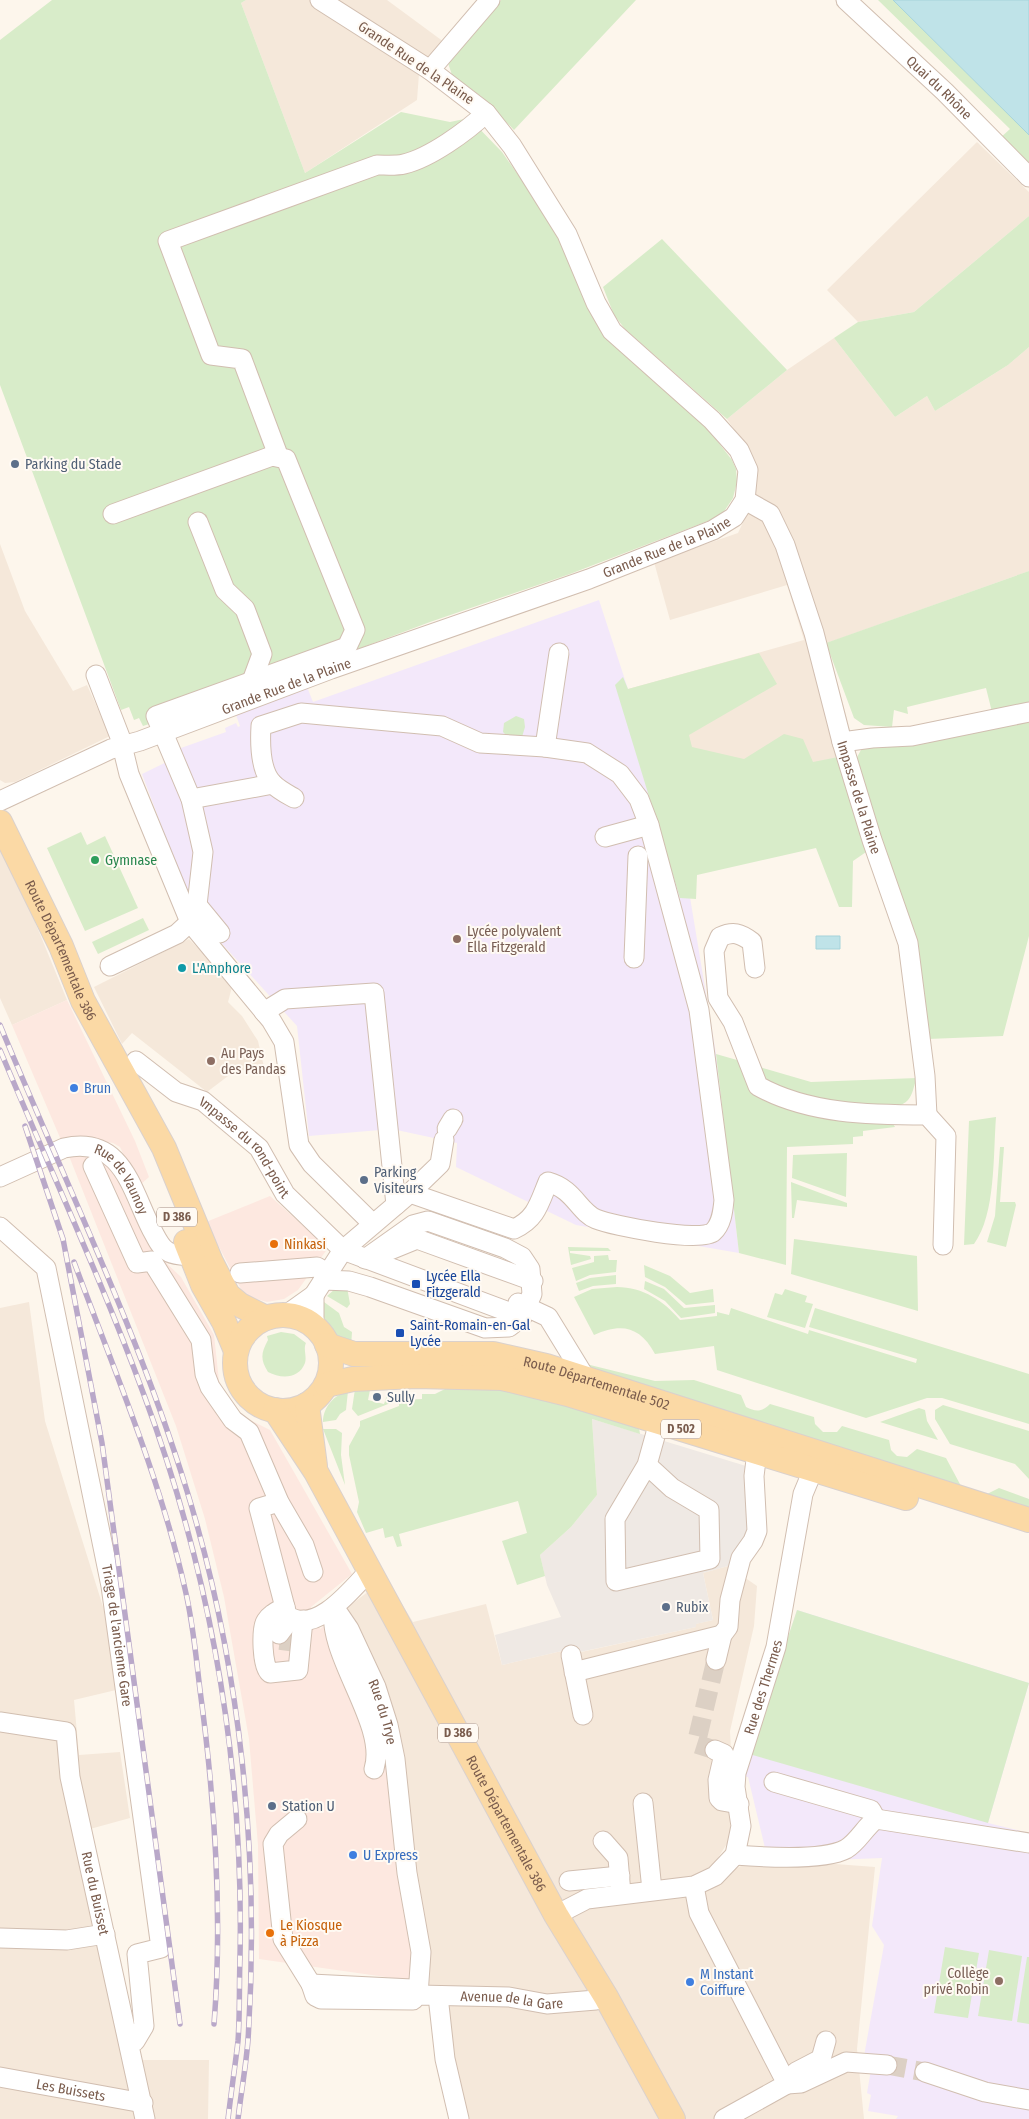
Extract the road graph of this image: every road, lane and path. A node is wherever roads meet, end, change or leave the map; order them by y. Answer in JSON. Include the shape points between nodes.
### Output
{"nodes":[{"id":1,"x":320,"y":0,"type":"edge"},
{"id":2,"x":490,"y":0,"type":"edge"},
{"id":3,"x":846,"y":0,"type":"edge"},
{"id":4,"x":430,"y":70,"type":"junction"},
{"id":5,"x":486,"y":113,"type":"junction"},
{"id":6,"x":1029,"y":177,"type":"edge"},
{"id":7,"x":278,"y":456,"type":"junction"},
{"id":8,"x":745,"y":500,"type":"junction"},
{"id":9,"x":113,"y":514,"type":"dead end"},
{"id":10,"x":198,"y":522,"type":"dead end"},
{"id":11,"x":559,"y":653,"type":"dead end"},
{"id":12,"x":96,"y":675,"type":"dead end"},
{"id":13,"x":252,"y":681,"type":"junction"},
{"id":14,"x":1029,"y":712,"type":"edge"},
{"id":15,"x":163,"y":733,"type":"junction"},
{"id":16,"x":842,"y":742,"type":"junction"},
{"id":17,"x":122,"y":746,"type":"junction"},
{"id":18,"x":545,"y":747,"type":"junction"},
{"id":19,"x":273,"y":784,"type":"junction"},
{"id":20,"x":294,"y":798,"type":"dead end"},
{"id":21,"x":191,"y":799,"type":"junction"},
{"id":22,"x":0,"y":801,"type":"edge"},
{"id":23,"x":0,"y":822,"type":"edge"},
{"id":24,"x":649,"y":825,"type":"junction"},
{"id":25,"x":605,"y":837,"type":"dead end"},
{"id":26,"x":638,"y":856,"type":"dead end"},
{"id":27,"x":200,"y":879,"type":"junction"},
{"id":28,"x":176,"y":888,"type":"junction"},
{"id":29,"x":190,"y":922,"type":"junction"},
{"id":30,"x":220,"y":933,"type":"dead end"},
{"id":31,"x":634,"y":958,"type":"dead end"},
{"id":32,"x":110,"y":966,"type":"dead end"},
{"id":33,"x":755,"y":968,"type":"dead end"},
{"id":34,"x":264,"y":1012,"type":"junction"},
{"id":35,"x":130,"y":1070,"type":"junction"},
{"id":36,"x":927,"y":1115,"type":"junction"},
{"id":37,"x":448,"y":1129,"type":"dead end"},
{"id":38,"x":93,"y":1166,"type":"dead end"},
{"id":39,"x":0,"y":1177,"type":"edge"},
{"id":40,"x":403,"y":1199,"type":"junction"},
{"id":41,"x":373,"y":1224,"type":"junction"},
{"id":42,"x":0,"y":1227,"type":"edge"},
{"id":43,"x":943,"y":1245,"type":"dead end"},
{"id":44,"x":343,"y":1250,"type":"junction"},
{"id":45,"x":192,"y":1258,"type":"junction"},
{"id":46,"x":365,"y":1259,"type":"junction"},
{"id":47,"x":240,"y":1273,"type":"dead end"},
{"id":48,"x":321,"y":1283,"type":"junction"},
{"id":49,"x":228,"y":1295,"type":"junction"},
{"id":50,"x":526,"y":1299,"type":"junction"},
{"id":51,"x":276,"y":1317,"type":"junction"},
{"id":52,"x":321,"y":1336,"type":"junction"},
{"id":53,"x":236,"y":1351,"type":"junction"},
{"id":54,"x":586,"y":1380,"type":"junction"},
{"id":55,"x":326,"y":1385,"type":"junction"},
{"id":56,"x":306,"y":1405,"type":"junction"},
{"id":57,"x":275,"y":1410,"type":"junction"},
{"id":58,"x":659,"y":1422,"type":"junction"},
{"id":59,"x":757,"y":1452,"type":"junction"},
{"id":60,"x":647,"y":1465,"type":"junction"},
{"id":61,"x":812,"y":1470,"type":"junction"},
{"id":62,"x":316,"y":1472,"type":"junction"},
{"id":63,"x":950,"y":1495,"type":"junction"},
{"id":64,"x":279,"y":1502,"type":"junction"},
{"id":65,"x":1029,"y":1520,"type":"edge"},
{"id":66,"x":1029,"y":1535,"type":"edge"},
{"id":67,"x":370,"y":1570,"type":"junction"},
{"id":68,"x":313,"y":1572,"type":"dead end"},
{"id":69,"x":334,"y":1607,"type":"junction"},
{"id":70,"x":288,"y":1631,"type":"junction"},
{"id":71,"x":722,"y":1635,"type":"junction"},
{"id":72,"x":716,"y":1660,"type":"tunnel mouth"},
{"id":73,"x":281,"y":1672,"type":"junction"},
{"id":74,"x":582,"y":1715,"type":"dead end"},
{"id":75,"x":0,"y":1722,"type":"edge"},
{"id":76,"x":715,"y":1750,"type":"tunnel mouth"},
{"id":77,"x":374,"y":1769,"type":"dead end"},
{"id":78,"x":774,"y":1782,"type":"dead end"},
{"id":79,"x":643,"y":1803,"type":"dead end"},
{"id":80,"x":739,"y":1804,"type":"junction"},
{"id":81,"x":297,"y":1819,"type":"dead end"},
{"id":82,"x":876,"y":1819,"type":"junction"},
{"id":83,"x":603,"y":1841,"type":"dead end"},
{"id":84,"x":1029,"y":1843,"type":"edge"},
{"id":85,"x":735,"y":1855,"type":"junction"},
{"id":86,"x":569,"y":1881,"type":"dead end"},
{"id":87,"x":621,"y":1885,"type":"junction"},
{"id":88,"x":694,"y":1886,"type":"junction"},
{"id":89,"x":652,"y":1890,"type":"junction"},
{"id":90,"x":556,"y":1915,"type":"junction"},
{"id":91,"x":105,"y":1934,"type":"junction"},
{"id":92,"x":0,"y":1938,"type":"edge"},
{"id":93,"x":418,"y":1994,"type":"junction"},
{"id":94,"x":438,"y":1996,"type":"junction"},
{"id":95,"x":606,"y":1997,"type":"junction"},
{"id":96,"x":826,"y":2041,"type":"dead end"},
{"id":97,"x":130,"y":2044,"type":"junction"},
{"id":98,"x":887,"y":2065,"type":"tunnel mouth"},
{"id":99,"x":925,"y":2072,"type":"tunnel mouth"},
{"id":100,"x":0,"y":2077,"type":"edge"},
{"id":101,"x":786,"y":2081,"type":"junction"},
{"id":102,"x":1029,"y":2100,"type":"edge"},
{"id":103,"x":144,"y":2111,"type":"edge"},
{"id":104,"x":459,"y":2119,"type":"edge"},
{"id":105,"x":673,"y":2119,"type":"edge"},
{"id":106,"x":724,"y":2119,"type":"edge"}],
"edges":[{"from":1,"to":4,"type":"street","name":"Grande Rue de la Plaine"},
{"from":2,"to":4,"type":"street"},
{"from":3,"to":6,"type":"street","name":"Quai du Rhône","via":[[945,92]]},
{"from":4,"to":5,"type":"street","name":"Grande Rue de la Plaine"},
{"from":5,"to":7,"type":"street","via":[[475,124],[429,154],[404,164],[377,165],[168,241],[211,355],[242,360]]},
{"from":5,"to":8,"type":"street","name":"Grande Rue de la Plaine","via":[[512,146],[567,234],[596,303],[612,331],[712,420],[739,450],[748,470]]},
{"from":7,"to":9,"type":"street"},
{"from":7,"to":13,"type":"street","via":[[286,459],[356,630],[347,647]]},
{"from":8,"to":15,"type":"street","name":"Grande Rue de la Plaine","via":[[734,516],[713,530],[579,583],[332,669]]},
{"from":8,"to":16,"type":"street","name":"Impasse de la Plaine","via":[[770,514],[785,545],[814,634]]},
{"from":10,"to":13,"type":"street","via":[[225,590],[245,609],[262,654]]},
{"from":11,"to":18,"type":"street"},
{"from":12,"to":17,"type":"street"},
{"from":13,"to":15,"type":"street","via":[[156,716]]},
{"from":14,"to":16,"type":"street","via":[[912,736]]},
{"from":15,"to":17,"type":"street","name":"Grande Rue de la Plaine"},
{"from":15,"to":21,"type":"street"},
{"from":16,"to":36,"type":"street","name":"Impasse de la Plaine","via":[[908,943]]},
{"from":17,"to":22,"type":"street","name":"Grande Rue de la Plaine"},
{"from":17,"to":28,"type":"street","via":[[129,774]]},
{"from":18,"to":19,"type":"street","via":[[480,743],[442,726],[301,713],[261,726],[260,743],[266,773]]},
{"from":18,"to":24,"type":"street","via":[[587,753],[620,774],[639,799]]},
{"from":19,"to":20,"type":"street"},
{"from":19,"to":21,"type":"street"},
{"from":21,"to":27,"type":"street","via":[[203,852]]},
{"from":23,"to":35,"type":"main road","name":"Route Départementale 386","number":"D 386","via":[[61,946],[83,1001]]},
{"from":24,"to":25,"type":"street"},
{"from":24,"to":40,"type":"street","via":[[698,1010],[724,1200],[721,1219],[713,1232],[699,1237],[666,1234],[595,1219],[561,1186],[548,1182],[534,1215],[527,1224],[514,1229]]},
{"from":26,"to":31,"type":"street"},
{"from":27,"to":28,"type":"street"},
{"from":27,"to":30,"type":"street","via":[[197,905]]},
{"from":28,"to":29,"type":"street"},
{"from":29,"to":32,"type":"street","via":[[176,934]]},
{"from":29,"to":34,"type":"street"},
{"from":33,"to":36,"type":"street","via":[[752,942],[742,934],[730,932],[720,937],[714,950],[718,998],[733,1022],[758,1086],[798,1103],[883,1115]]},
{"from":34,"to":40,"type":"street","via":[[285,1000],[374,992]]},
{"from":34,"to":41,"type":"street","via":[[284,1042],[299,1145],[312,1164]]},
{"from":35,"to":44,"type":"street","name":"Impasse du rond-point","via":[[203,1101],[259,1148],[285,1194]]},
{"from":35,"to":45,"type":"main road","name":"Route Départementale 386","number":"D 386"},
{"from":35,"to":49,"type":"main road","name":"Route Départementale 386","number":"D 386"},
{"from":36,"to":43,"type":"street","via":[[946,1136]]},
{"from":37,"to":40,"type":"street","via":[[440,1164]]},
{"from":38,"to":64,"type":"street","via":[[137,1263],[152,1261],[201,1340],[210,1387],[233,1420],[249,1432]]},
{"from":39,"to":45,"type":"street","name":"Rue de Vaunoy","via":[[64,1148],[96,1148],[121,1165],[162,1246],[172,1254],[184,1253]]},
{"from":40,"to":41,"type":"street"},
{"from":41,"to":44,"type":"street"},
{"from":42,"to":97,"type":"street","name":"Triage de l'ancienne Gare","via":[[46,1268],[110,1586],[161,1948],[137,1954],[144,2026]]},
{"from":44,"to":46,"type":"street"},
{"from":44,"to":48,"type":"street"},
{"from":45,"to":49,"type":"main road","number":"D 386"},
{"from":45,"to":53,"type":"main road","name":"Route Départementale 386","number":"D 386"},
{"from":46,"to":50,"type":"street","via":[[404,1261]]},
{"from":46,"to":50,"type":"street","via":[[392,1282]]},
{"from":46,"to":50,"type":"street","via":[[422,1231]]},
{"from":47,"to":48,"type":"street","via":[[317,1266]]},
{"from":48,"to":50,"type":"street","via":[[349,1281],[485,1328]]},
{"from":48,"to":51,"type":"street"},
{"from":48,"to":52,"type":"street"},
{"from":49,"to":51,"type":"main road","name":"Route Départementale 386","number":"D 386","via":[[240,1305]]},
{"from":50,"to":54,"type":"street","via":[[548,1317]]},
{"from":51,"to":52,"type":"main road","via":[[302,1319]]},
{"from":51,"to":53,"type":"main road","via":[[253,1325],[242,1337]]},
{"from":52,"to":54,"type":"main road","name":"Route Départementale 502","number":"D 502","via":[[354,1354],[493,1354],[546,1366]]},
{"from":52,"to":55,"type":"main road","via":[[330,1358]]},
{"from":53,"to":57,"type":"main road","via":[[238,1382],[254,1400]]},
{"from":54,"to":63,"type":"main road","name":"Route Départementale 502","number":"D 502"},
{"from":55,"to":56,"type":"main road"},
{"from":55,"to":58,"type":"main road","name":"Route Départementale 502","number":"D 502","via":[[353,1379],[395,1377],[502,1378]]},
{"from":56,"to":57,"type":"main road","via":[[291,1410]]},
{"from":56,"to":62,"type":"main road","name":"Route Départementale 386","number":"D 386"},
{"from":57,"to":62,"type":"main road","name":"Route Départementale 386","number":"D 386"},
{"from":58,"to":59,"type":"main road","name":"Route Départementale 502","number":"D 502"},
{"from":58,"to":60,"type":"street"},
{"from":59,"to":61,"type":"main road","name":"Route Départementale 502","number":"D 502"},
{"from":59,"to":71,"type":"street","via":[[754,1476],[757,1531],[740,1558],[730,1600],[728,1627]]},
{"from":60,"to":60,"type":"street","via":[[615,1518],[616,1581],[710,1559],[709,1510],[672,1488]]},
{"from":61,"to":63,"type":"street","via":[[819,1463],[911,1490]]},
{"from":61,"to":66,"type":"main road","name":"Route Départementale 502","number":"D 502"},
{"from":61,"to":80,"type":"street","name":"Rue des Thermes","via":[[803,1494],[776,1647],[736,1773]]},
{"from":62,"to":67,"type":"main road","name":"Route Départementale 386","number":"D 386"},
{"from":63,"to":65,"type":"main road","name":"Route Départementale 502","number":"D 502"},
{"from":64,"to":68,"type":"street","via":[[304,1545]]},
{"from":64,"to":70,"type":"street","via":[[259,1508]]},
{"from":67,"to":69,"type":"street"},
{"from":67,"to":90,"type":"main road","name":"Route Départementale 386","number":"D 386"},
{"from":69,"to":70,"type":"street"},
{"from":69,"to":77,"type":"street","name":"Rue du Trye","via":[[335,1634],[376,1747]]},
{"from":69,"to":93,"type":"street","name":"Rue du Trye","via":[[349,1629],[376,1687],[388,1724],[420,1952]]},
{"from":70,"to":73,"type":"street"},
{"from":70,"to":73,"type":"street","via":[[298,1670]]},
{"from":70,"to":73,"type":"street","via":[[274,1613],[264,1625],[264,1666],[270,1673]]},
{"from":71,"to":72,"type":"street"},
{"from":71,"to":74,"type":"street","via":[[572,1663]]},
{"from":75,"to":91,"type":"street","name":"Rue du Buisset","via":[[66,1732],[70,1777]]},
{"from":76,"to":80,"type":"street","via":[[724,1754],[718,1780],[719,1798]]},
{"from":78,"to":82,"type":"street","via":[[870,1810]]},
{"from":79,"to":89,"type":"street"},
{"from":80,"to":85,"type":"street","name":"Rue des Thermes","via":[[741,1826]]},
{"from":81,"to":93,"type":"street","name":"Avenue de la Gare","via":[[272,1844],[282,1939],[312,1984],[412,1989]]},
{"from":82,"to":84,"type":"street"},
{"from":82,"to":85,"type":"street","via":[[847,1848],[831,1853],[781,1858]]},
{"from":83,"to":87,"type":"street","via":[[618,1858]]},
{"from":85,"to":88,"type":"street","via":[[715,1876]]},
{"from":86,"to":87,"type":"street"},
{"from":87,"to":89,"type":"street"},
{"from":87,"to":90,"type":"street"},
{"from":88,"to":89,"type":"street"},
{"from":88,"to":101,"type":"street","via":[[699,1913]]},
{"from":90,"to":95,"type":"main road","name":"Route Départementale 386","number":"D 386"},
{"from":91,"to":92,"type":"street","via":[[67,1940]]},
{"from":91,"to":97,"type":"street","name":"Rue du Buisset"},
{"from":93,"to":94,"type":"street","name":"Avenue de la Gare"},
{"from":94,"to":95,"type":"street","name":"Avenue de la Gare","via":[[509,1997],[547,2004]]},
{"from":94,"to":104,"type":"street","via":[[445,2059]]},
{"from":95,"to":105,"type":"main road","name":"Route Départementale 386","number":"D 386"},
{"from":96,"to":101,"type":"street","via":[[821,2058]]},
{"from":97,"to":103,"type":"street","name":"Rue du Buisset"},
{"from":98,"to":101,"type":"street","via":[[846,2062],[801,2083]]},
{"from":99,"to":102,"type":"street","via":[[984,2092]]},
{"from":100,"to":103,"type":"street","name":"Les Buissets"},
{"from":101,"to":106,"type":"street"}]}
